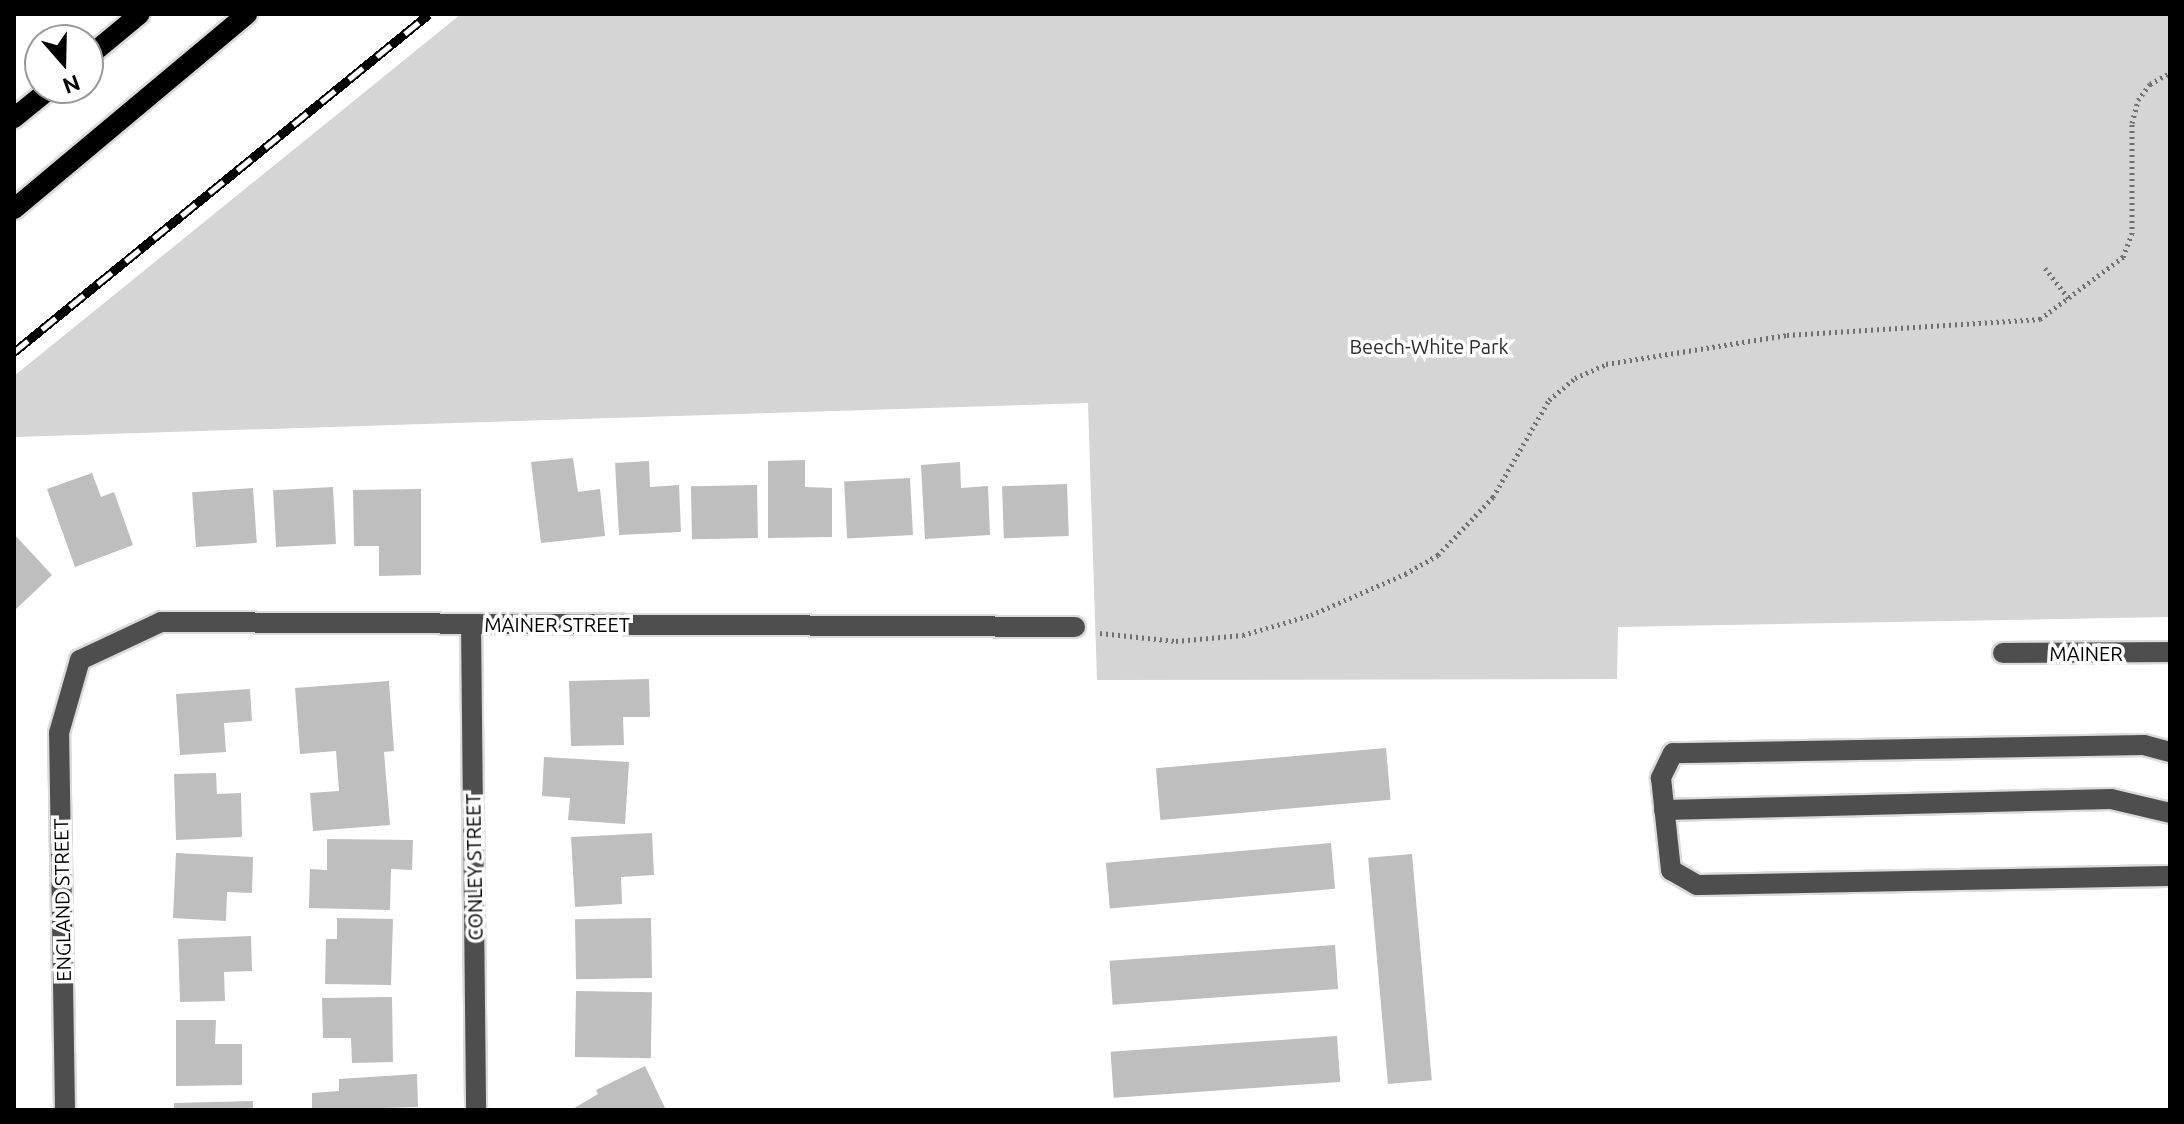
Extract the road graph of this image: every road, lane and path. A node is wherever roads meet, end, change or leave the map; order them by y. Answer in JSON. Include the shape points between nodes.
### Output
{"nodes":[{"id":1,"x":140,"y":14,"type":"edge"},
{"id":2,"x":247,"y":14,"type":"edge"},
{"id":3,"x":104,"y":44,"type":"edge"},
{"id":4,"x":2170,"y":73,"type":"edge"},
{"id":5,"x":31,"y":104,"type":"edge"},
{"id":6,"x":14,"y":118,"type":"edge"},
{"id":7,"x":14,"y":209,"type":"edge"},
{"id":8,"x":2045,"y":268,"type":"dead end"},
{"id":9,"x":2070,"y":300,"type":"junction"},
{"id":10,"x":471,"y":624,"type":"junction"},
{"id":11,"x":1075,"y":627,"type":"joint"},
{"id":12,"x":2170,"y":652,"type":"edge"},
{"id":13,"x":2003,"y":653,"type":"dead end"},
{"id":14,"x":71,"y":691,"type":"joint"},
{"id":15,"x":2170,"y":752,"type":"edge"},
{"id":16,"x":1664,"y":810,"type":"junction"},
{"id":17,"x":2170,"y":813,"type":"edge"},
{"id":18,"x":2170,"y":876,"type":"edge"},
{"id":19,"x":65,"y":1110,"type":"edge"},
{"id":20,"x":476,"y":1110,"type":"edge"}],
"edges":[{"from":1,"to":3,"type":"main road"},
{"from":2,"to":7,"type":"main road"},
{"from":4,"to":9,"type":"path","via":[[2150,84],[2138,100],[2132,123],[2132,234],[2123,257]]},
{"from":5,"to":6,"type":"main road"},
{"from":8,"to":9,"type":"path"},
{"from":9,"to":11,"type":"path","via":[[2040,319],[1787,335],[1606,364],[1575,378],[1549,400],[1493,497],[1438,555],[1405,574],[1326,610],[1243,635],[1176,641]]},
{"from":10,"to":11,"type":"street","name":"MAINER STREET"},
{"from":10,"to":14,"type":"street","name":"MAINER STREET","via":[[161,622],[80,660]]},
{"from":10,"to":20,"type":"street","name":"CONLEY STREET"},
{"from":12,"to":13,"type":"street","name":"MAINER"},
{"from":14,"to":19,"type":"street","name":"ENGLAND STREET","via":[[59,733]]},
{"from":15,"to":16,"type":"street","via":[[2144,745],[1673,753],[1661,778]]},
{"from":16,"to":17,"type":"street","via":[[2111,799]]},
{"from":16,"to":18,"type":"street","via":[[1671,870],[1697,885]]}]}
